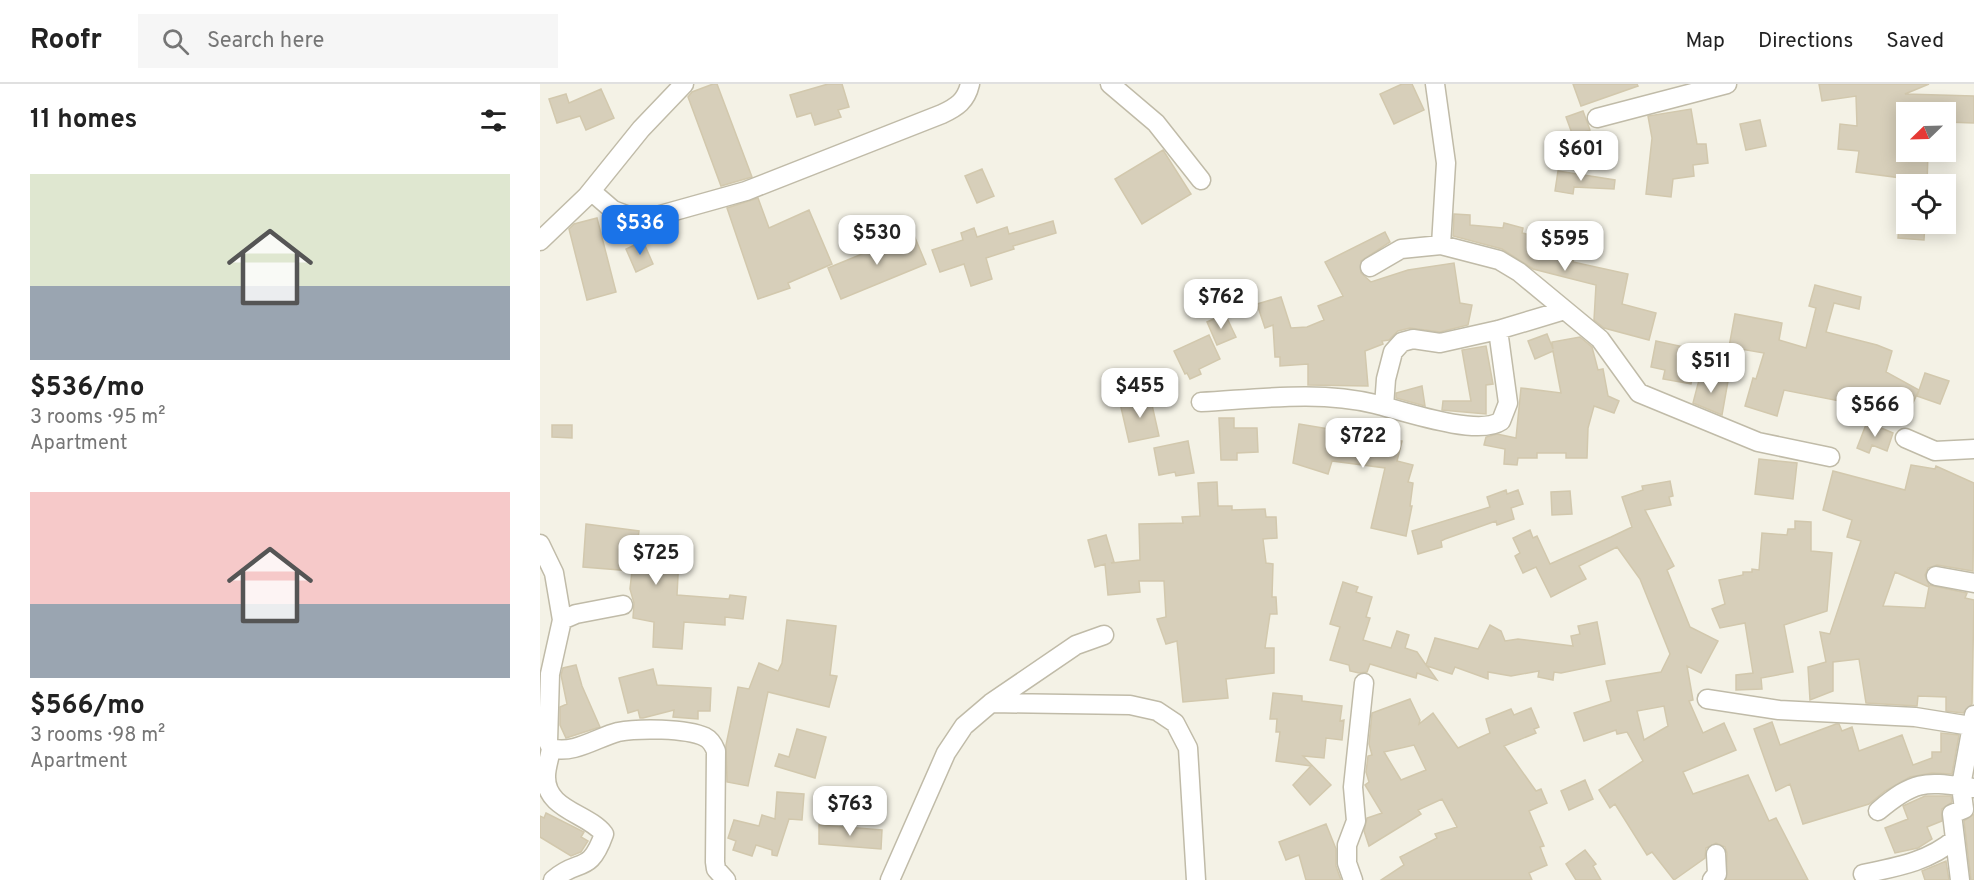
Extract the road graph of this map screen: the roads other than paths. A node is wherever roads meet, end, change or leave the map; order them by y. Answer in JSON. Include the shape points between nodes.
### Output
{"nodes":[{"id":1,"x":684,"y":84,"type":"edge"},
{"id":2,"x":970,"y":84,"type":"edge"},
{"id":3,"x":1110,"y":84,"type":"edge"},
{"id":4,"x":1435,"y":84,"type":"edge"},
{"id":5,"x":1727,"y":84,"type":"edge"},
{"id":6,"x":1597,"y":118,"type":"dead end"},
{"id":7,"x":1201,"y":180,"type":"dead end"},
{"id":8,"x":591,"y":191,"type":"junction"},
{"id":9,"x":540,"y":241,"type":"edge"},
{"id":10,"x":1441,"y":245,"type":"junction"},
{"id":11,"x":1370,"y":267,"type":"dead end"},
{"id":12,"x":1565,"y":310,"type":"junction"},
{"id":13,"x":1498,"y":330,"type":"junction"},
{"id":14,"x":1201,"y":402,"type":"dead end"},
{"id":15,"x":1384,"y":406,"type":"junction"},
{"id":16,"x":1905,"y":438,"type":"dead end"},
{"id":17,"x":1974,"y":449,"type":"edge"},
{"id":18,"x":1830,"y":457,"type":"dead end"},
{"id":19,"x":540,"y":544,"type":"edge"},
{"id":20,"x":1936,"y":576,"type":"dead end"},
{"id":21,"x":1974,"y":583,"type":"edge"},
{"id":22,"x":623,"y":605,"type":"dead end"},
{"id":23,"x":562,"y":620,"type":"junction"},
{"id":24,"x":1104,"y":635,"type":"dead end"},
{"id":25,"x":545,"y":674,"type":"edge"},
{"id":26,"x":1364,"y":683,"type":"dead end"},
{"id":27,"x":1707,"y":699,"type":"dead end"},
{"id":28,"x":991,"y":703,"type":"junction"},
{"id":29,"x":1972,"y":720,"type":"edge"},
{"id":30,"x":551,"y":748,"type":"junction"},
{"id":31,"x":1967,"y":787,"type":"edge"},
{"id":32,"x":1878,"y":811,"type":"dead end"},
{"id":33,"x":1955,"y":839,"type":"junction"},
{"id":34,"x":1716,"y":854,"type":"dead end"},
{"id":35,"x":1863,"y":874,"type":"dead end"},
{"id":36,"x":553,"y":880,"type":"edge"},
{"id":37,"x":726,"y":880,"type":"edge"},
{"id":38,"x":890,"y":880,"type":"edge"},
{"id":39,"x":1196,"y":880,"type":"edge"},
{"id":40,"x":1353,"y":880,"type":"edge"},
{"id":41,"x":1712,"y":880,"type":"edge"},
{"id":42,"x":1960,"y":880,"type":"edge"}],
"edges":[{"from":1,"to":8,"type":"street"},
{"from":2,"to":8,"type":"street","via":[[968,95],[958,106],[942,114],[746,191],[653,217],[634,218],[613,210]]},
{"from":3,"to":7,"type":"street","via":[[1156,123]]},
{"from":4,"to":10,"type":"street","via":[[1446,163]]},
{"from":5,"to":6,"type":"street"},
{"from":8,"to":9,"type":"street"},
{"from":10,"to":11,"type":"street","via":[[1401,249]]},
{"from":10,"to":12,"type":"street","via":[[1499,260]]},
{"from":12,"to":13,"type":"street"},
{"from":12,"to":18,"type":"street","via":[[1600,339],[1639,393],[1758,442]]},
{"from":13,"to":15,"type":"street","via":[[1440,343],[1413,339],[1402,342],[1393,351]]},
{"from":13,"to":15,"type":"street","via":[[1508,403],[1501,421],[1495,425],[1482,427]]},
{"from":14,"to":15,"type":"street","via":[[1330,398]]},
{"from":16,"to":17,"type":"street","via":[[1935,451]]},
{"from":19,"to":23,"type":"street","via":[[554,573]]},
{"from":20,"to":21,"type":"street"},
{"from":22,"to":23,"type":"street"},
{"from":23,"to":25,"type":"street"},
{"from":24,"to":28,"type":"street","via":[[1076,645]]},
{"from":25,"to":30,"type":"street","via":[[547,736]]},
{"from":26,"to":40,"type":"street","via":[[1353,787],[1356,821],[1347,845],[1347,863]]},
{"from":27,"to":29,"type":"street","via":[[1779,710]]},
{"from":28,"to":38,"type":"street","via":[[955,738]]},
{"from":28,"to":39,"type":"street","via":[[1130,705],[1157,711],[1176,723],[1188,748]]},
{"from":29,"to":31,"type":"street"},
{"from":30,"to":36,"type":"street","via":[[548,789],[561,806],[598,825],[604,834],[592,861]]},
{"from":30,"to":37,"type":"street","via":[[569,748],[635,730],[675,731],[704,737],[716,751],[715,862],[716,870]]},
{"from":31,"to":32,"type":"street","via":[[1922,783]]},
{"from":31,"to":33,"type":"street","via":[[1964,809],[1952,813]]},
{"from":33,"to":35,"type":"street","via":[[1924,859]]},
{"from":33,"to":42,"type":"street"},
{"from":34,"to":41,"type":"street","via":[[1717,874]]}]}
